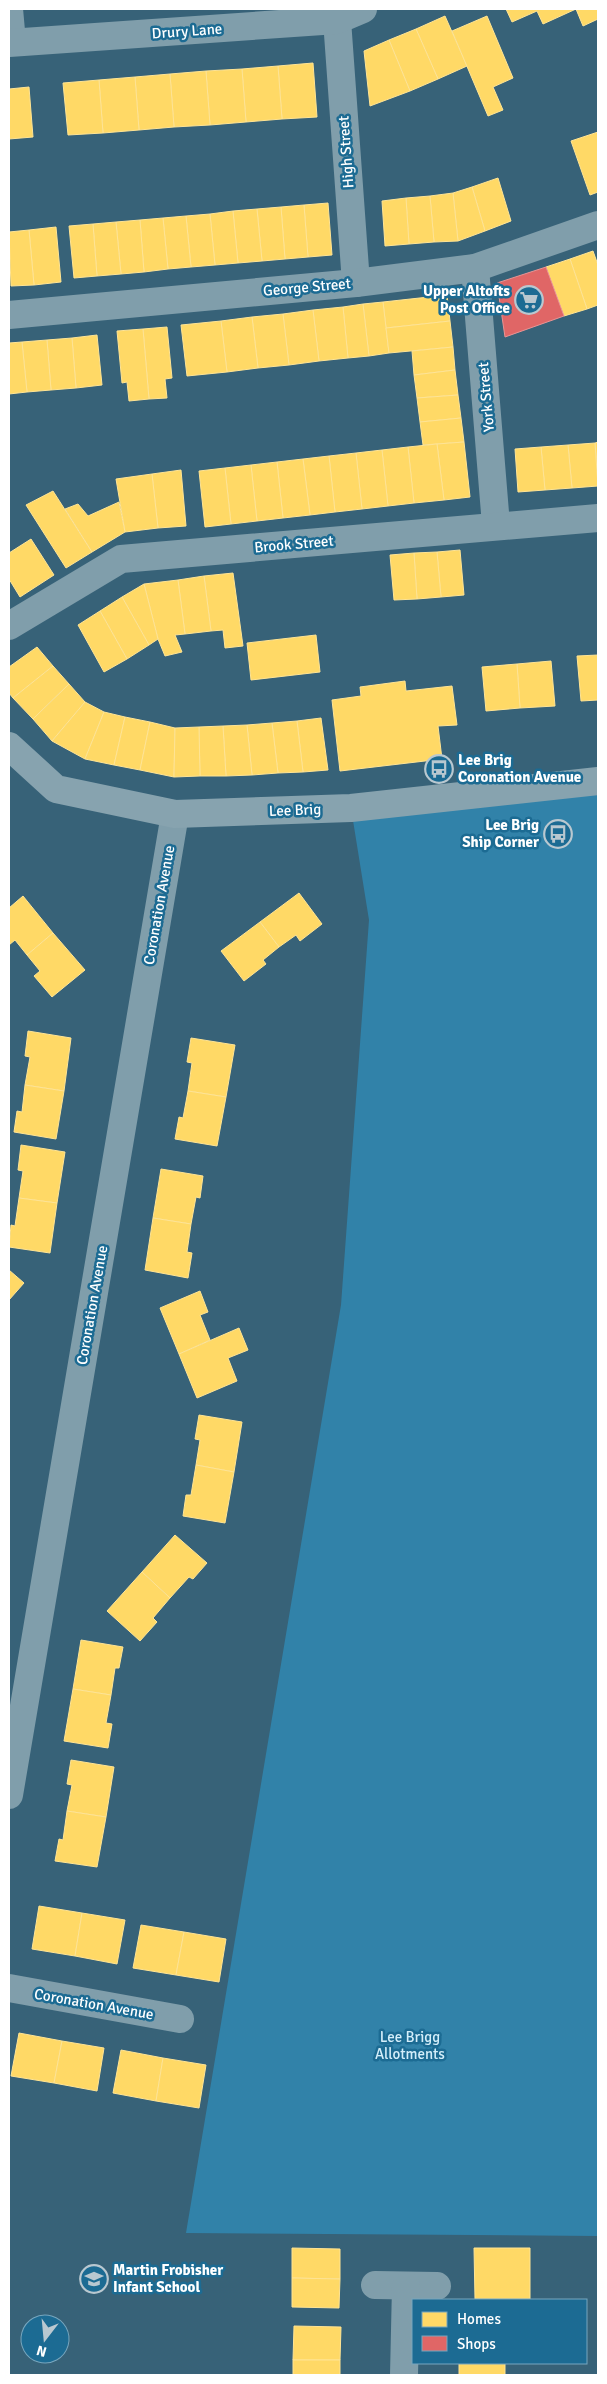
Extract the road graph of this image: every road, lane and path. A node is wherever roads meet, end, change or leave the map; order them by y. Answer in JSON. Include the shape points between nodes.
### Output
{"nodes":[{"id":1,"x":9,"y":9,"type":"edge"},
{"id":2,"x":363,"y":9,"type":"edge"},
{"id":3,"x":282,"y":17,"type":"edge"},
{"id":4,"x":337,"y":20,"type":"junction"},
{"id":5,"x":10,"y":43,"type":"edge"},
{"id":6,"x":598,"y":225,"type":"edge"},
{"id":7,"x":475,"y":268,"type":"junction"},
{"id":8,"x":356,"y":283,"type":"junction"},
{"id":9,"x":9,"y":315,"type":"edge"},
{"id":10,"x":598,"y":518,"type":"edge"},
{"id":11,"x":496,"y":525,"type":"junction"},
{"id":12,"x":9,"y":626,"type":"edge"},
{"id":13,"x":9,"y":746,"type":"edge"},
{"id":14,"x":598,"y":781,"type":"edge"},
{"id":15,"x":175,"y":814,"type":"junction"},
{"id":16,"x":9,"y":1795,"type":"edge"},
{"id":17,"x":9,"y":1988,"type":"edge"},
{"id":18,"x":180,"y":2019,"type":"dead end"},
{"id":19,"x":375,"y":2285,"type":"dead end"},
{"id":20,"x":406,"y":2286,"type":"junction"},
{"id":21,"x":437,"y":2286,"type":"dead end"},
{"id":22,"x":404,"y":2375,"type":"edge"}],
"edges":[{"from":1,"to":5,"type":"street"},
{"from":2,"to":4,"type":"street","name":"Drury Lane"},
{"from":3,"to":4,"type":"street","name":"Drury Lane"},
{"from":3,"to":5,"type":"street","name":"Drury Lane"},
{"from":4,"to":8,"type":"street","name":"High Street"},
{"from":6,"to":7,"type":"street","name":"George Street"},
{"from":7,"to":8,"type":"street","name":"George Street"},
{"from":7,"to":11,"type":"street","name":"York Street"},
{"from":8,"to":9,"type":"street","name":"George Street"},
{"from":10,"to":11,"type":"street","name":"Brook Street"},
{"from":11,"to":12,"type":"street","name":"Brook Street","via":[[121,559]]},
{"from":13,"to":15,"type":"street","name":"Lee Brig","via":[[56,789]]},
{"from":14,"to":15,"type":"street","name":"Lee Brig","via":[[351,808]]},
{"from":15,"to":16,"type":"street","name":"Coronation Avenue"},
{"from":17,"to":18,"type":"street","name":"Coronation Avenue"},
{"from":19,"to":20,"type":"street"},
{"from":20,"to":21,"type":"street"},
{"from":20,"to":22,"type":"street"}]}
